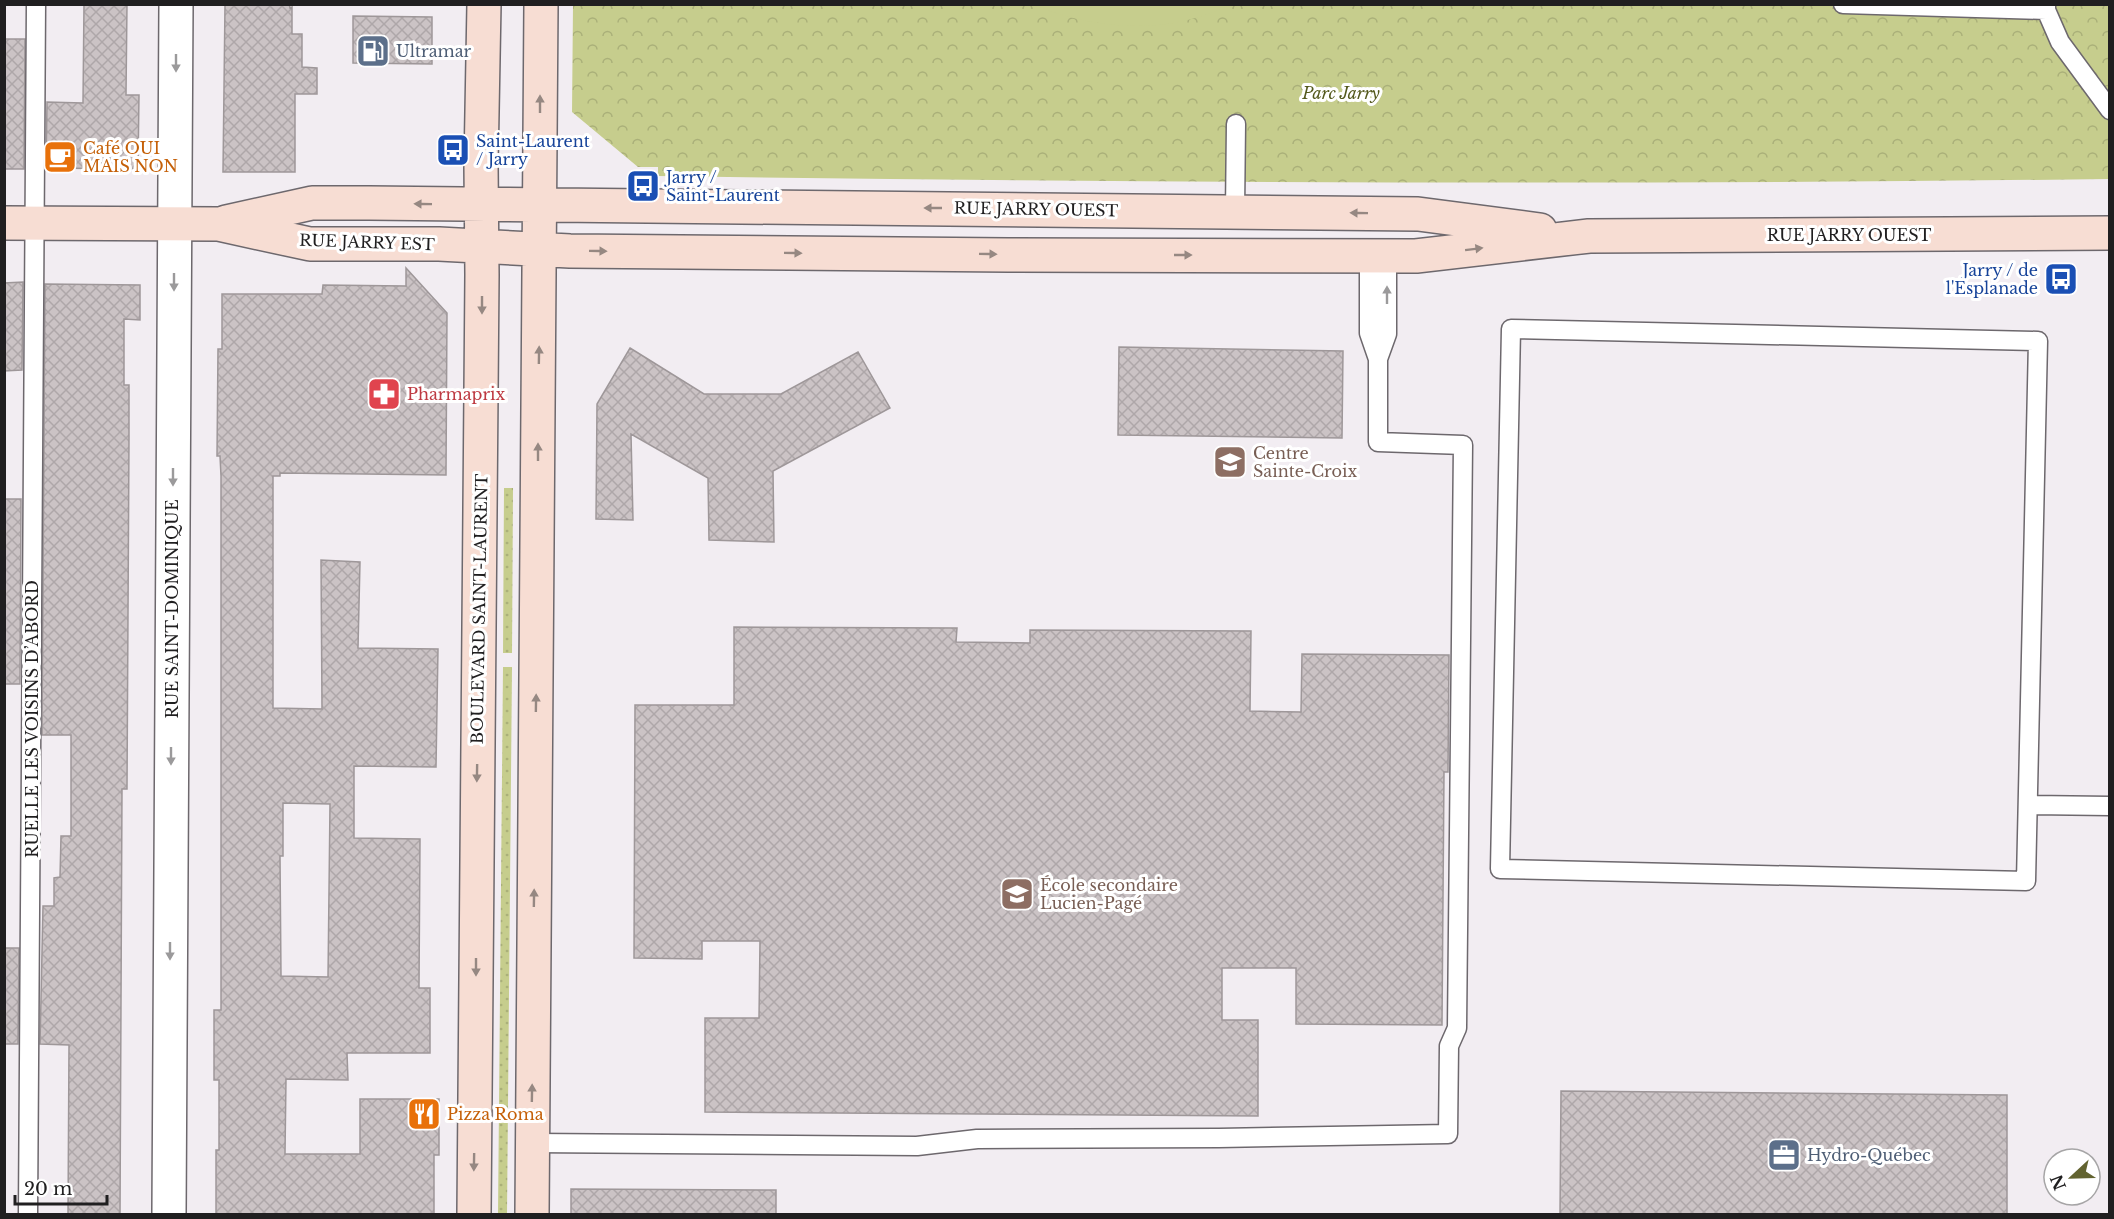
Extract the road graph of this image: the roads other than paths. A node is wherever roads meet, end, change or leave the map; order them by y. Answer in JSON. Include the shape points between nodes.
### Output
{"nodes":[{"id":1,"x":36,"y":4,"type":"edge"},
{"id":2,"x":176,"y":4,"type":"edge"},
{"id":3,"x":484,"y":4,"type":"edge"},
{"id":4,"x":541,"y":4,"type":"edge"},
{"id":5,"x":1843,"y":4,"type":"edge"},
{"id":6,"x":2046,"y":7,"type":"edge"},
{"id":7,"x":2109,"y":110,"type":"edge"},
{"id":8,"x":1236,"y":123,"type":"dead end"},
{"id":9,"x":481,"y":204,"type":"junction"},
{"id":10,"x":540,"y":205,"type":"junction"},
{"id":11,"x":1235,"y":212,"type":"junction"},
{"id":12,"x":20,"y":223,"type":"edge"},
{"id":13,"x":175,"y":223,"type":"junction"},
{"id":14,"x":218,"y":224,"type":"junction"},
{"id":15,"x":2109,"y":232,"type":"edge"},
{"id":16,"x":1589,"y":236,"type":"junction"},
{"id":17,"x":482,"y":246,"type":"junction"},
{"id":18,"x":540,"y":249,"type":"junction"},
{"id":19,"x":1378,"y":256,"type":"junction"},
{"id":20,"x":2029,"y":805,"type":"junction"},
{"id":21,"x":2109,"y":806,"type":"edge"},
{"id":22,"x":532,"y":1143,"type":"junction"},
{"id":23,"x":28,"y":1215,"type":"edge"},
{"id":24,"x":169,"y":1215,"type":"edge"},
{"id":25,"x":474,"y":1215,"type":"edge"},
{"id":26,"x":532,"y":1215,"type":"edge"}],
"edges":[{"from":1,"to":12,"type":"lane","name":"RUELLE LES VOISINS D’ABORD"},
{"from":2,"to":13,"type":"street","name":"RUE SAINT-DOMINIQUE","one_way":true},
{"from":3,"to":9,"type":"main road","name":"BOULEVARD SAINT-LAURENT"},
{"from":10,"to":4,"type":"main road","one_way":true},
{"from":5,"to":6,"type":"lane"},
{"from":6,"to":7,"type":"lane","via":[[2060,42]]},
{"from":8,"to":11,"type":"lane"},
{"from":9,"to":10,"type":"main road","name":"RUE JARRY OUEST"},
{"from":9,"to":14,"type":"main road","name":"RUE JARRY EST","one_way":true,"via":[[312,203]]},
{"from":9,"to":17,"type":"main road","name":"BOULEVARD SAINT-LAURENT"},
{"from":11,"to":10,"type":"main road","name":"RUE JARRY OUEST","one_way":true},
{"from":10,"to":18,"type":"main road"},
{"from":16,"to":11,"type":"main road","name":"RUE JARRY OUEST","one_way":true,"via":[[1418,214]]},
{"from":12,"to":13,"type":"main road","name":"RUE JARRY EST"},
{"from":12,"to":23,"type":"lane","name":"RUELLE LES VOISINS D’ABORD"},
{"from":13,"to":14,"type":"main road","name":"RUE JARRY EST"},
{"from":13,"to":24,"type":"street","name":"RUE SAINT-DOMINIQUE","one_way":true},
{"from":14,"to":17,"type":"main road","name":"RUE JARRY EST","via":[[310,244]]},
{"from":15,"to":16,"type":"main road","name":"RUE JARRY OUEST"},
{"from":19,"to":16,"type":"main road","name":"RUE JARRY OUEST","one_way":true,"via":[[1416,256]]},
{"from":17,"to":18,"type":"main road","name":"RUE JARRY OUEST"},
{"from":17,"to":25,"type":"main road","name":"BOULEVARD SAINT-LAURENT","one_way":true},
{"from":18,"to":19,"type":"main road","name":"RUE JARRY OUEST","one_way":true},
{"from":22,"to":18,"type":"main road","one_way":true},
{"from":19,"to":22,"type":"lane","via":[[1369,333],[1378,359],[1378,442],[1463,445],[1457,1028],[1449,1046],[1448,1134],[977,1139],[917,1146]]},
{"from":20,"to":20,"type":"lane","via":[[2026,881],[1500,869],[1511,329],[2038,341]]},
{"from":20,"to":21,"type":"lane"},
{"from":22,"to":26,"type":"main road"}]}
